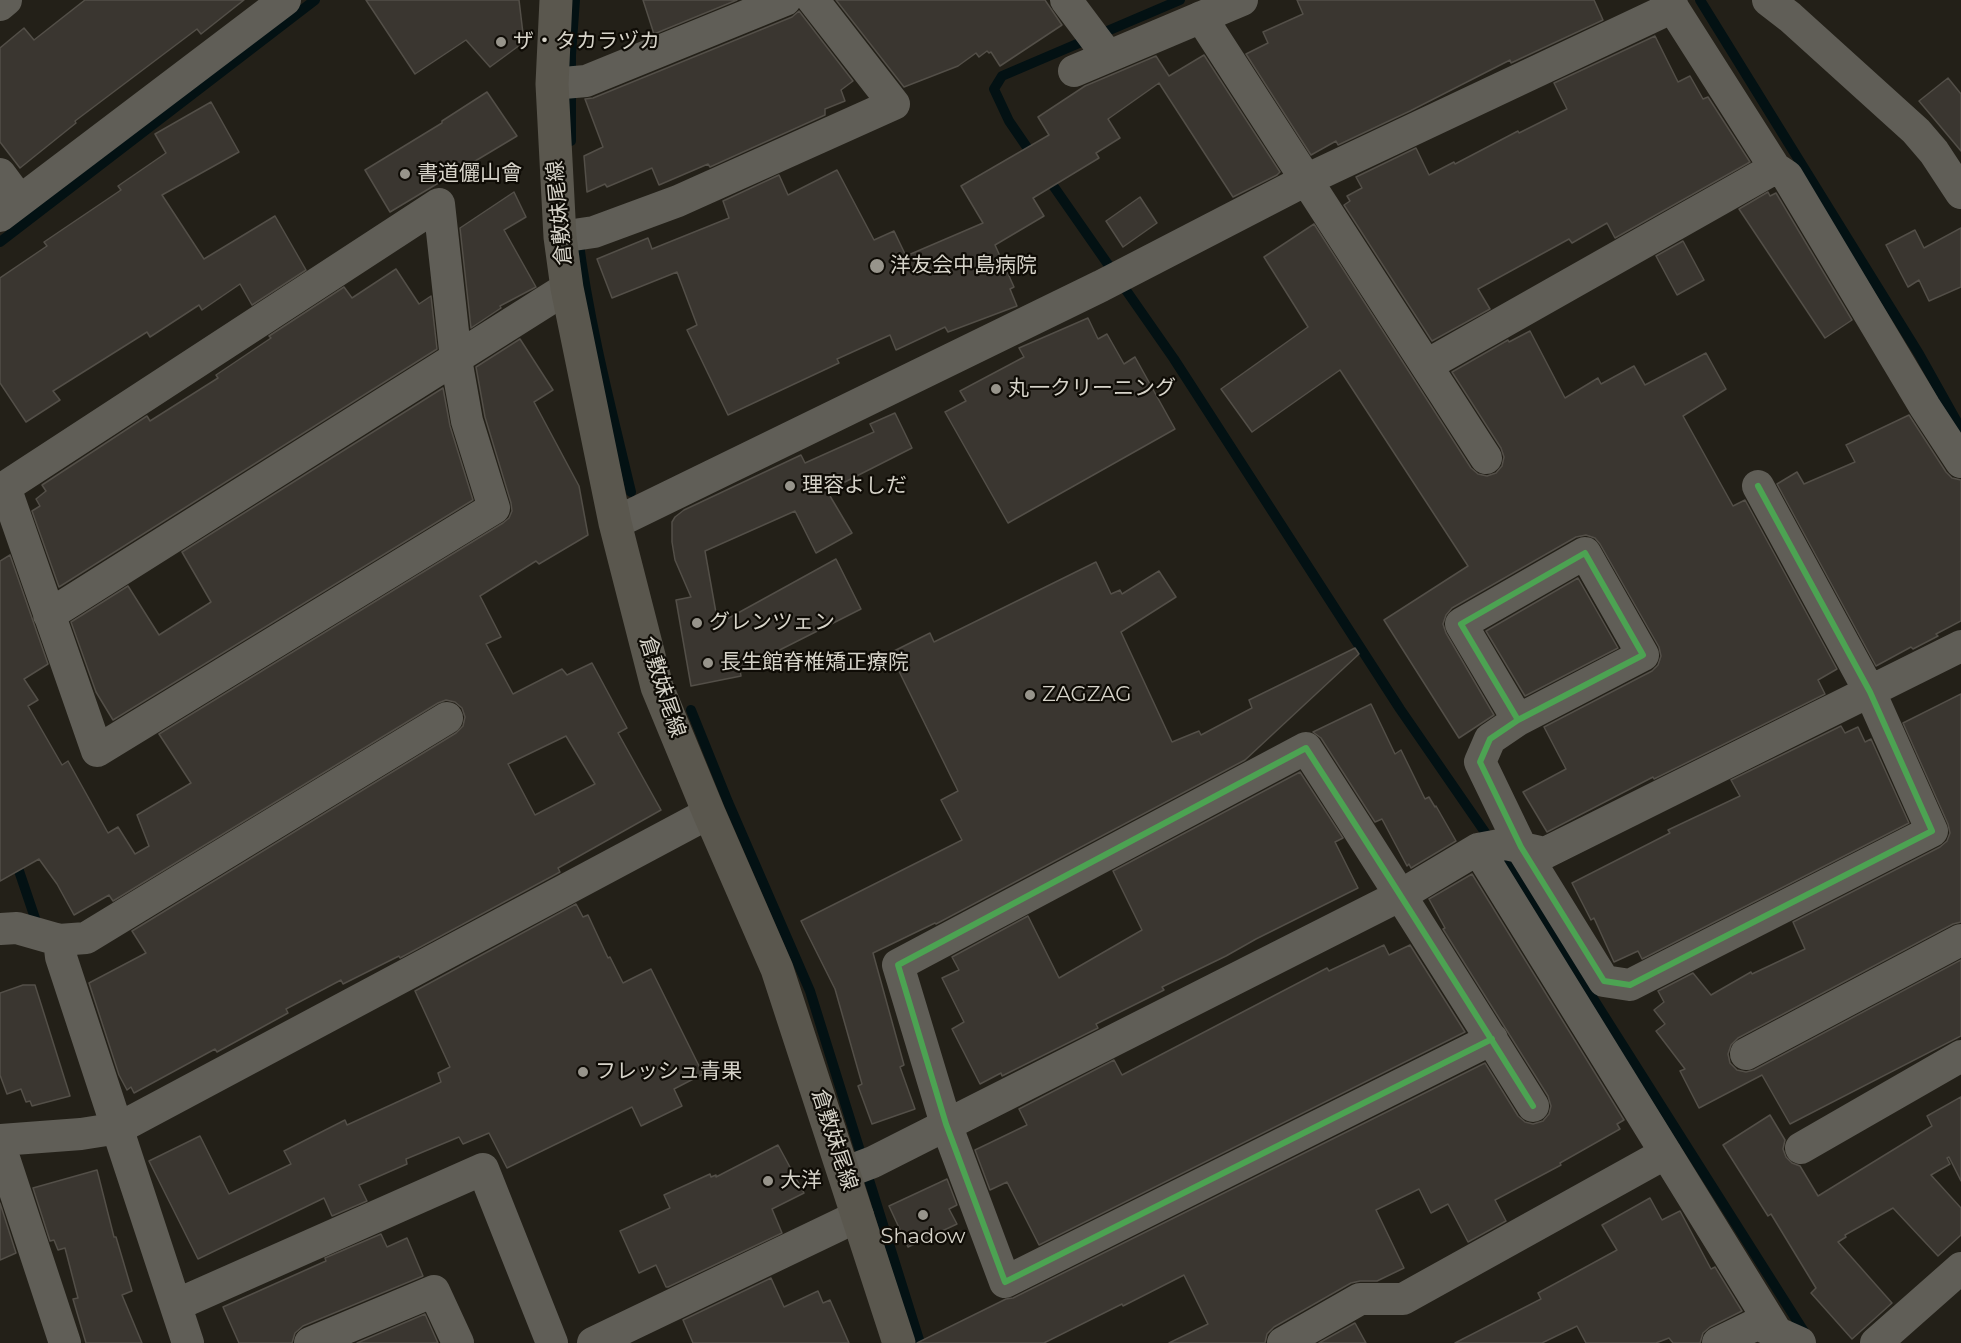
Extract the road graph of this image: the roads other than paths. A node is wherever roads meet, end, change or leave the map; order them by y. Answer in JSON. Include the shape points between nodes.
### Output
{"nodes":[{"id":1,"x":6,"y":0,"type":"edge"},
{"id":2,"x":285,"y":0,"type":"edge"},
{"id":3,"x":556,"y":0,"type":"edge"},
{"id":4,"x":785,"y":0,"type":"edge"},
{"id":5,"x":813,"y":0,"type":"edge"},
{"id":6,"x":1066,"y":0,"type":"edge"},
{"id":7,"x":1242,"y":0,"type":"edge"},
{"id":8,"x":1768,"y":0,"type":"edge"},
{"id":9,"x":0,"y":4,"type":"edge"},
{"id":10,"x":1671,"y":4,"type":"edge"},
{"id":11,"x":1201,"y":17,"type":"junction"},
{"id":12,"x":1099,"y":45,"type":"junction"},
{"id":13,"x":1074,"y":71,"type":"dead end"},
{"id":14,"x":567,"y":83,"type":"junction"},
{"id":15,"x":1775,"y":168,"type":"junction"},
{"id":16,"x":0,"y":174,"type":"edge"},
{"id":17,"x":1306,"y":180,"type":"junction"},
{"id":18,"x":1961,"y":193,"type":"edge"},
{"id":19,"x":10,"y":208,"type":"edge"},
{"id":20,"x":575,"y":235,"type":"junction"},
{"id":21,"x":567,"y":288,"type":"junction"},
{"id":22,"x":456,"y":359,"type":"junction"},
{"id":23,"x":1426,"y":365,"type":"junction"},
{"id":24,"x":1486,"y":458,"type":"dead end"},
{"id":25,"x":1961,"y":462,"type":"edge"},
{"id":26,"x":1758,"y":486,"type":"dead end"},
{"id":27,"x":615,"y":523,"type":"junction"},
{"id":28,"x":49,"y":615,"type":"junction"},
{"id":29,"x":1961,"y":646,"type":"edge"},
{"id":30,"x":1870,"y":692,"type":"junction"},
{"id":31,"x":447,"y":718,"type":"dead end"},
{"id":32,"x":1518,"y":720,"type":"junction"},
{"id":33,"x":709,"y":813,"type":"junction"},
{"id":34,"x":1497,"y":847,"type":"junction"},
{"id":35,"x":1401,"y":895,"type":"junction"},
{"id":36,"x":0,"y":929,"type":"edge"},
{"id":37,"x":48,"y":937,"type":"junction"},
{"id":38,"x":1961,"y":940,"type":"edge"},
{"id":39,"x":1492,"y":1040,"type":"junction"},
{"id":40,"x":1746,"y":1054,"type":"dead end"},
{"id":41,"x":1961,"y":1056,"type":"edge"},
{"id":42,"x":1533,"y":1106,"type":"dead end"},
{"id":43,"x":946,"y":1125,"type":"junction"},
{"id":44,"x":110,"y":1130,"type":"junction"},
{"id":45,"x":0,"y":1140,"type":"edge"},
{"id":46,"x":0,"y":1146,"type":"edge"},
{"id":47,"x":1802,"y":1148,"type":"dead end"},
{"id":48,"x":1666,"y":1153,"type":"junction"},
{"id":49,"x":858,"y":1168,"type":"junction"},
{"id":50,"x":858,"y":1216,"type":"junction"},
{"id":51,"x":1961,"y":1268,"type":"edge"},
{"id":52,"x":176,"y":1305,"type":"junction"},
{"id":53,"x":1789,"y":1338,"type":"edge"},
{"id":54,"x":64,"y":1343,"type":"edge"},
{"id":55,"x":188,"y":1343,"type":"edge"},
{"id":56,"x":310,"y":1343,"type":"edge"},
{"id":57,"x":458,"y":1343,"type":"edge"},
{"id":58,"x":552,"y":1343,"type":"edge"},
{"id":59,"x":593,"y":1343,"type":"edge"},
{"id":60,"x":899,"y":1343,"type":"edge"},
{"id":61,"x":1283,"y":1343,"type":"edge"},
{"id":62,"x":1718,"y":1343,"type":"edge"},
{"id":63,"x":1876,"y":1343,"type":"edge"}],
"edges":[{"from":1,"to":9,"type":"street"},
{"from":2,"to":19,"type":"street"},
{"from":3,"to":14,"type":"main road","name":"倉敷妹尾線"},
{"from":4,"to":14,"type":"street"},
{"from":5,"to":20,"type":"street","via":[[894,104],[678,201]]},
{"from":6,"to":12,"type":"street"},
{"from":7,"to":11,"type":"street"},
{"from":8,"to":18,"type":"street","via":[[1916,131]]},
{"from":10,"to":15,"type":"street"},
{"from":10,"to":17,"type":"street"},
{"from":11,"to":12,"type":"street"},
{"from":11,"to":17,"type":"street"},
{"from":12,"to":13,"type":"street"},
{"from":14,"to":20,"type":"main road","name":"倉敷妹尾線"},
{"from":15,"to":23,"type":"street"},
{"from":15,"to":25,"type":"street","via":[[1787,177]]},
{"from":16,"to":19,"type":"street"},
{"from":17,"to":23,"type":"street"},
{"from":17,"to":27,"type":"street","via":[[1101,286]]},
{"from":20,"to":21,"type":"main road","name":"倉敷妹尾線"},
{"from":21,"to":22,"type":"street"},
{"from":21,"to":27,"type":"main road","name":"倉敷妹尾線"},
{"from":22,"to":28,"type":"street"},
{"from":22,"to":28,"type":"street","via":[[467,421],[494,508],[97,752]]},
{"from":22,"to":28,"type":"street","via":[[439,204],[5,487]]},
{"from":23,"to":24,"type":"street"},
{"from":26,"to":30,"type":"street"},
{"from":27,"to":33,"type":"main road","name":"倉敷妹尾線","via":[[657,687]]},
{"from":29,"to":30,"type":"street"},
{"from":30,"to":34,"type":"street","via":[[1545,853]]},
{"from":30,"to":34,"type":"street","via":[[1932,831],[1630,985],[1604,981]]},
{"from":31,"to":37,"type":"street","via":[[86,938]]},
{"from":32,"to":32,"type":"street","via":[[1643,656],[1585,552],[1461,624]]},
{"from":32,"to":34,"type":"street","via":[[1490,739],[1480,762]]},
{"from":33,"to":44,"type":"street"},
{"from":33,"to":49,"type":"main road","name":"倉敷妹尾線"},
{"from":34,"to":35,"type":"street"},
{"from":34,"to":48,"type":"street"},
{"from":35,"to":39,"type":"street"},
{"from":35,"to":43,"type":"street"},
{"from":35,"to":43,"type":"street","via":[[1306,748],[898,965]]},
{"from":36,"to":37,"type":"street","via":[[17,928]]},
{"from":37,"to":44,"type":"street","via":[[61,957]]},
{"from":38,"to":40,"type":"street"},
{"from":39,"to":42,"type":"street"},
{"from":39,"to":43,"type":"street","via":[[1005,1282]]},
{"from":41,"to":47,"type":"street"},
{"from":43,"to":49,"type":"street"},
{"from":44,"to":45,"type":"street"},
{"from":44,"to":52,"type":"street"},
{"from":46,"to":54,"type":"street"},
{"from":48,"to":53,"type":"street"},
{"from":48,"to":61,"type":"street","via":[[1403,1299],[1360,1299]]},
{"from":49,"to":50,"type":"main road","name":"倉敷妹尾線"},
{"from":50,"to":59,"type":"street"},
{"from":50,"to":60,"type":"main road","name":"倉敷妹尾線"},
{"from":51,"to":63,"type":"street"},
{"from":52,"to":55,"type":"street"},
{"from":52,"to":58,"type":"street","via":[[483,1169]]},
{"from":53,"to":62,"type":"street","via":[[1757,1324]]},
{"from":56,"to":57,"type":"street","via":[[434,1291]]}]}
